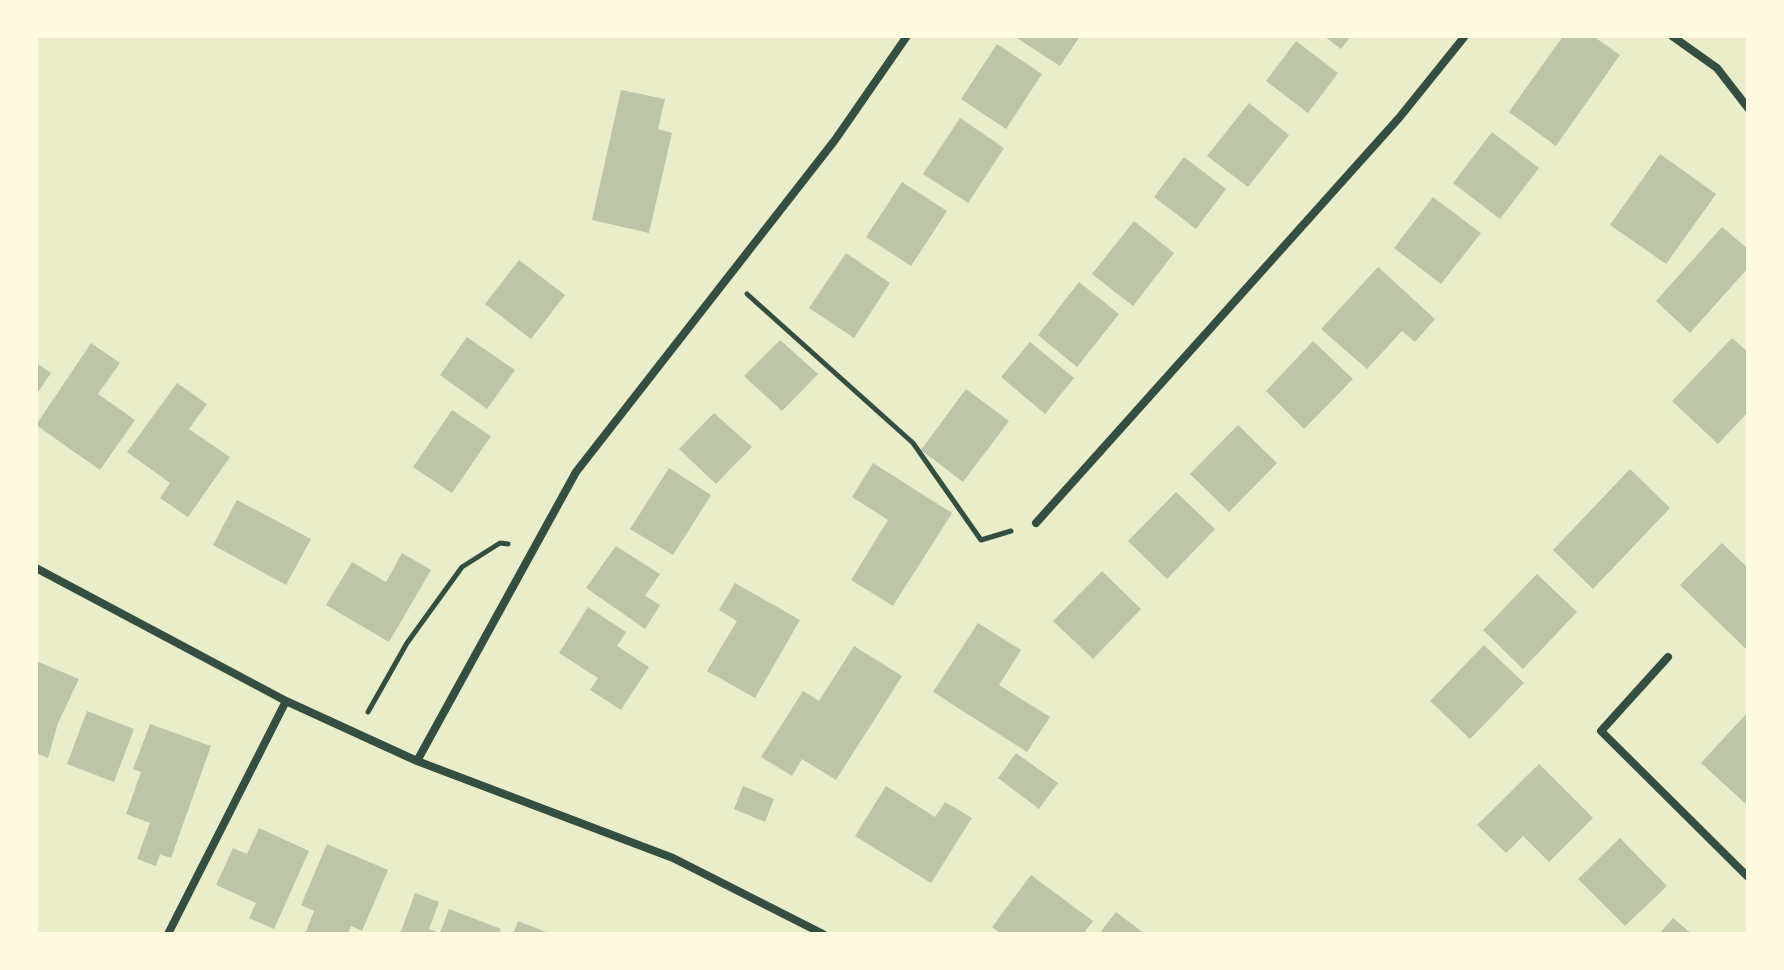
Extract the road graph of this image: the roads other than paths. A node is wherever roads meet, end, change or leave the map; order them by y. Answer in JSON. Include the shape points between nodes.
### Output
{"nodes":[{"id":1,"x":907,"y":36,"type":"edge"},
{"id":2,"x":1465,"y":36,"type":"edge"},
{"id":3,"x":1672,"y":36,"type":"edge"},
{"id":4,"x":1748,"y":108,"type":"edge"},
{"id":5,"x":1036,"y":523,"type":"road end"},
{"id":6,"x":36,"y":568,"type":"edge"},
{"id":7,"x":1668,"y":657,"type":"dead end"},
{"id":8,"x":286,"y":701,"type":"junction"},
{"id":9,"x":417,"y":761,"type":"junction"},
{"id":10,"x":1748,"y":877,"type":"edge"},
{"id":11,"x":168,"y":934,"type":"edge"},
{"id":12,"x":823,"y":934,"type":"edge"}],
"edges":[{"from":1,"to":9,"type":"street","via":[[835,140],[576,472]]},
{"from":2,"to":5,"type":"street","via":[[1399,118]]},
{"from":3,"to":4,"type":"street","via":[[1717,68]]},
{"from":6,"to":8,"type":"street"},
{"from":7,"to":10,"type":"street","via":[[1601,731]]},
{"from":8,"to":9,"type":"street"},
{"from":8,"to":11,"type":"street"},
{"from":9,"to":12,"type":"street","via":[[673,858]]}]}
